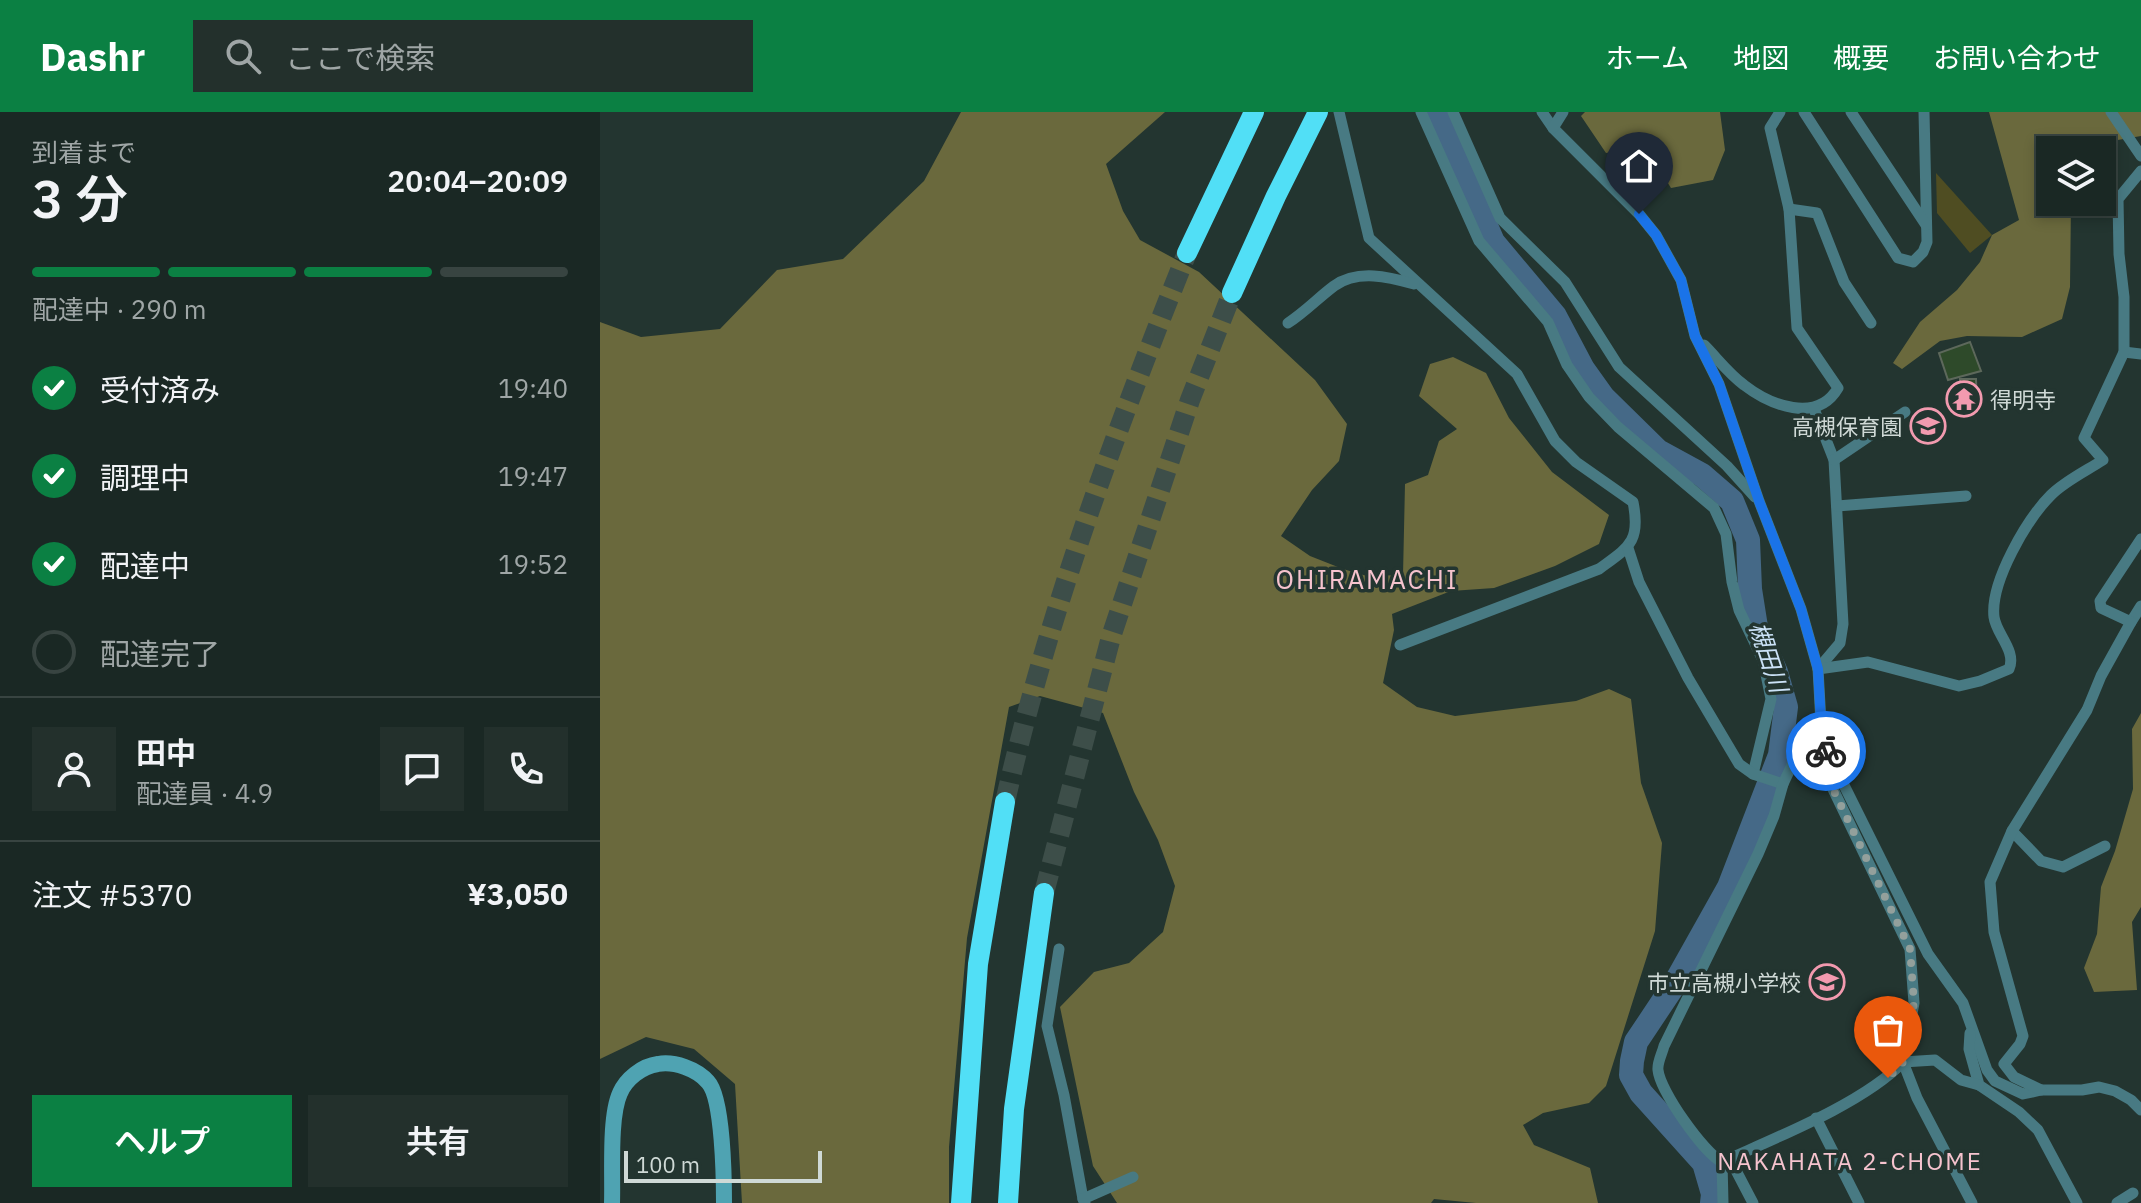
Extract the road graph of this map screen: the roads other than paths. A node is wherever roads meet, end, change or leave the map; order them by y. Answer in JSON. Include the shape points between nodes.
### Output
{"nodes":[{"id":1,"x":1254,"y":112,"type":"edge"},
{"id":2,"x":1318,"y":112,"type":"edge"},
{"id":3,"x":1339,"y":112,"type":"edge"},
{"id":4,"x":1421,"y":112,"type":"edge"},
{"id":5,"x":1453,"y":112,"type":"edge"},
{"id":6,"x":1542,"y":112,"type":"edge"},
{"id":7,"x":1563,"y":112,"type":"edge"},
{"id":8,"x":1780,"y":112,"type":"edge"},
{"id":9,"x":1804,"y":112,"type":"edge"},
{"id":10,"x":1851,"y":112,"type":"edge"},
{"id":11,"x":1924,"y":112,"type":"edge"},
{"id":12,"x":2111,"y":112,"type":"edge"},
{"id":13,"x":1553,"y":128,"type":"junction"},
{"id":14,"x":2141,"y":156,"type":"edge"},
{"id":15,"x":2141,"y":171,"type":"edge"},
{"id":16,"x":1789,"y":209,"type":"junction"},
{"id":17,"x":1927,"y":225,"type":"junction"},
{"id":18,"x":1187,"y":253,"type":"tunnel mouth"},
{"id":19,"x":1419,"y":286,"type":"junction"},
{"id":20,"x":1232,"y":293,"type":"tunnel mouth"},
{"id":21,"x":1288,"y":323,"type":"dead end"},
{"id":22,"x":1871,"y":323,"type":"dead end"},
{"id":23,"x":1695,"y":336,"type":"junction"},
{"id":24,"x":2124,"y":352,"type":"junction"},
{"id":25,"x":2141,"y":354,"type":"edge"},
{"id":26,"x":1814,"y":409,"type":"junction"},
{"id":27,"x":1905,"y":412,"type":"dead end"},
{"id":28,"x":1834,"y":460,"type":"junction"},
{"id":29,"x":1966,"y":496,"type":"dead end"},
{"id":30,"x":1759,"y":501,"type":"junction"},
{"id":31,"x":1837,"y":506,"type":"junction"},
{"id":32,"x":2141,"y":539,"type":"edge"},
{"id":33,"x":1628,"y":548,"type":"junction"},
{"id":34,"x":2141,"y":606,"type":"edge"},
{"id":35,"x":2131,"y":622,"type":"junction"},
{"id":36,"x":1400,"y":645,"type":"dead end"},
{"id":37,"x":1818,"y":669,"type":"junction"},
{"id":38,"x":1821,"y":723,"type":"junction"},
{"id":39,"x":1825,"y":743,"type":"junction"},
{"id":40,"x":1755,"y":775,"type":"junction"},
{"id":41,"x":1783,"y":784,"type":"junction"},
{"id":42,"x":1005,"y":802,"type":"tunnel mouth"},
{"id":43,"x":2012,"y":831,"type":"junction"},
{"id":44,"x":2105,"y":846,"type":"dead end"},
{"id":45,"x":1044,"y":893,"type":"tunnel mouth"},
{"id":46,"x":1059,"y":949,"type":"dead end"},
{"id":47,"x":1971,"y":1028,"type":"junction"},
{"id":48,"x":1903,"y":1062,"type":"junction"},
{"id":49,"x":1979,"y":1085,"type":"junction"},
{"id":50,"x":2041,"y":1090,"type":"junction"},
{"id":51,"x":2141,"y":1110,"type":"edge"},
{"id":52,"x":1816,"y":1118,"type":"junction"},
{"id":53,"x":1726,"y":1161,"type":"junction"},
{"id":54,"x":1133,"y":1177,"type":"dead end"},
{"id":55,"x":1084,"y":1201,"type":"edge"},
{"id":56,"x":612,"y":1203,"type":"edge"},
{"id":57,"x":724,"y":1203,"type":"edge"},
{"id":58,"x":961,"y":1203,"type":"edge"},
{"id":59,"x":1008,"y":1203,"type":"edge"},
{"id":60,"x":1723,"y":1203,"type":"edge"},
{"id":61,"x":1753,"y":1203,"type":"edge"},
{"id":62,"x":1859,"y":1203,"type":"edge"},
{"id":63,"x":1972,"y":1203,"type":"edge"},
{"id":64,"x":2077,"y":1203,"type":"edge"}],
"edges":[{"from":1,"to":18,"type":"highway"},
{"from":2,"to":20,"type":"highway"},
{"from":3,"to":19,"type":"street","via":[[1369,238]]},
{"from":4,"to":40,"type":"street","via":[[1479,241],[1548,322],[1589,397],[1714,508],[1726,534],[1739,610],[1763,660],[1771,699]]},
{"from":5,"to":30,"type":"street","via":[[1500,218],[1565,282],[1619,367]]},
{"from":6,"to":13,"type":"street"},
{"from":7,"to":13,"type":"street"},
{"from":8,"to":16,"type":"street","via":[[1770,128]]},
{"from":9,"to":17,"type":"street","via":[[1898,258],[1913,262],[1923,252]]},
{"from":10,"to":17,"type":"street"},
{"from":11,"to":17,"type":"street"},
{"from":12,"to":14,"type":"street"},
{"from":13,"to":23,"type":"street","via":[[1656,235],[1681,280]]},
{"from":15,"to":24,"type":"street","via":[[2118,199]]},
{"from":16,"to":22,"type":"street","via":[[1817,213],[1844,282]]},
{"from":16,"to":26,"type":"street","via":[[1797,328],[1838,388]]},
{"from":19,"to":21,"type":"street","via":[[1382,275],[1337,284]]},
{"from":19,"to":33,"type":"street","via":[[1517,374],[1555,441],[1633,502],[1635,535]]},
{"from":23,"to":26,"type":"street","via":[[1744,385],[1781,407]]},
{"from":23,"to":30,"type":"street","via":[[1719,384]]},
{"from":24,"to":25,"type":"street"},
{"from":24,"to":37,"type":"street","via":[[2084,438],[2103,460],[2051,494],[2003,567],[1994,619],[2010,654],[2009,669],[1959,686],[1868,662]]},
{"from":26,"to":28,"type":"street"},
{"from":27,"to":28,"type":"street"},
{"from":28,"to":31,"type":"street"},
{"from":29,"to":31,"type":"street"},
{"from":30,"to":37,"type":"street"},
{"from":31,"to":37,"type":"street","via":[[1843,624],[1840,643]]},
{"from":32,"to":35,"type":"street","via":[[2100,601],[2101,608]]},
{"from":33,"to":36,"type":"street","via":[[1599,569]]},
{"from":33,"to":40,"type":"street","via":[[1639,582],[1688,678],[1739,764]]},
{"from":34,"to":35,"type":"street"},
{"from":35,"to":43,"type":"street","via":[[2087,710]]},
{"from":37,"to":38,"type":"street"},
{"from":38,"to":39,"type":"street"},
{"from":38,"to":41,"type":"street","via":[[1809,729]]},
{"from":39,"to":47,"type":"street","via":[[1928,954],[1963,1003]]},
{"from":39,"to":48,"type":"street","via":[[1832,787],[1910,949],[1914,1003]]},
{"from":40,"to":41,"type":"street"},
{"from":41,"to":53,"type":"street","via":[[1758,854],[1657,1067],[1662,1086],[1702,1144]]},
{"from":42,"to":58,"type":"highway","via":[[978,964]]},
{"from":43,"to":44,"type":"street","via":[[2041,861],[2063,867]]},
{"from":43,"to":50,"type":"street","via":[[1990,882],[1994,932],[2023,1036],[2004,1064],[2014,1077]]},
{"from":45,"to":59,"type":"highway","via":[[1014,1109]]},
{"from":46,"to":55,"type":"street","via":[[1047,1026]]},
{"from":47,"to":49,"type":"street","via":[[1969,1049]]},
{"from":47,"to":50,"type":"street","via":[[1995,1081],[2023,1094]]},
{"from":48,"to":49,"type":"street","via":[[1935,1060],[1961,1080]]},
{"from":48,"to":52,"type":"street","via":[[1888,1078]]},
{"from":48,"to":63,"type":"street"},
{"from":49,"to":64,"type":"street","via":[[2038,1130]]},
{"from":50,"to":51,"type":"street","via":[[2099,1087],[2115,1091]]},
{"from":52,"to":53,"type":"street"},
{"from":52,"to":62,"type":"street"},
{"from":53,"to":60,"type":"street"},
{"from":53,"to":61,"type":"street"},
{"from":54,"to":55,"type":"street"},
{"from":56,"to":57,"type":"street","via":[[620,1091],[640,1070],[661,1063],[677,1064],[709,1083],[717,1104]]}]}
